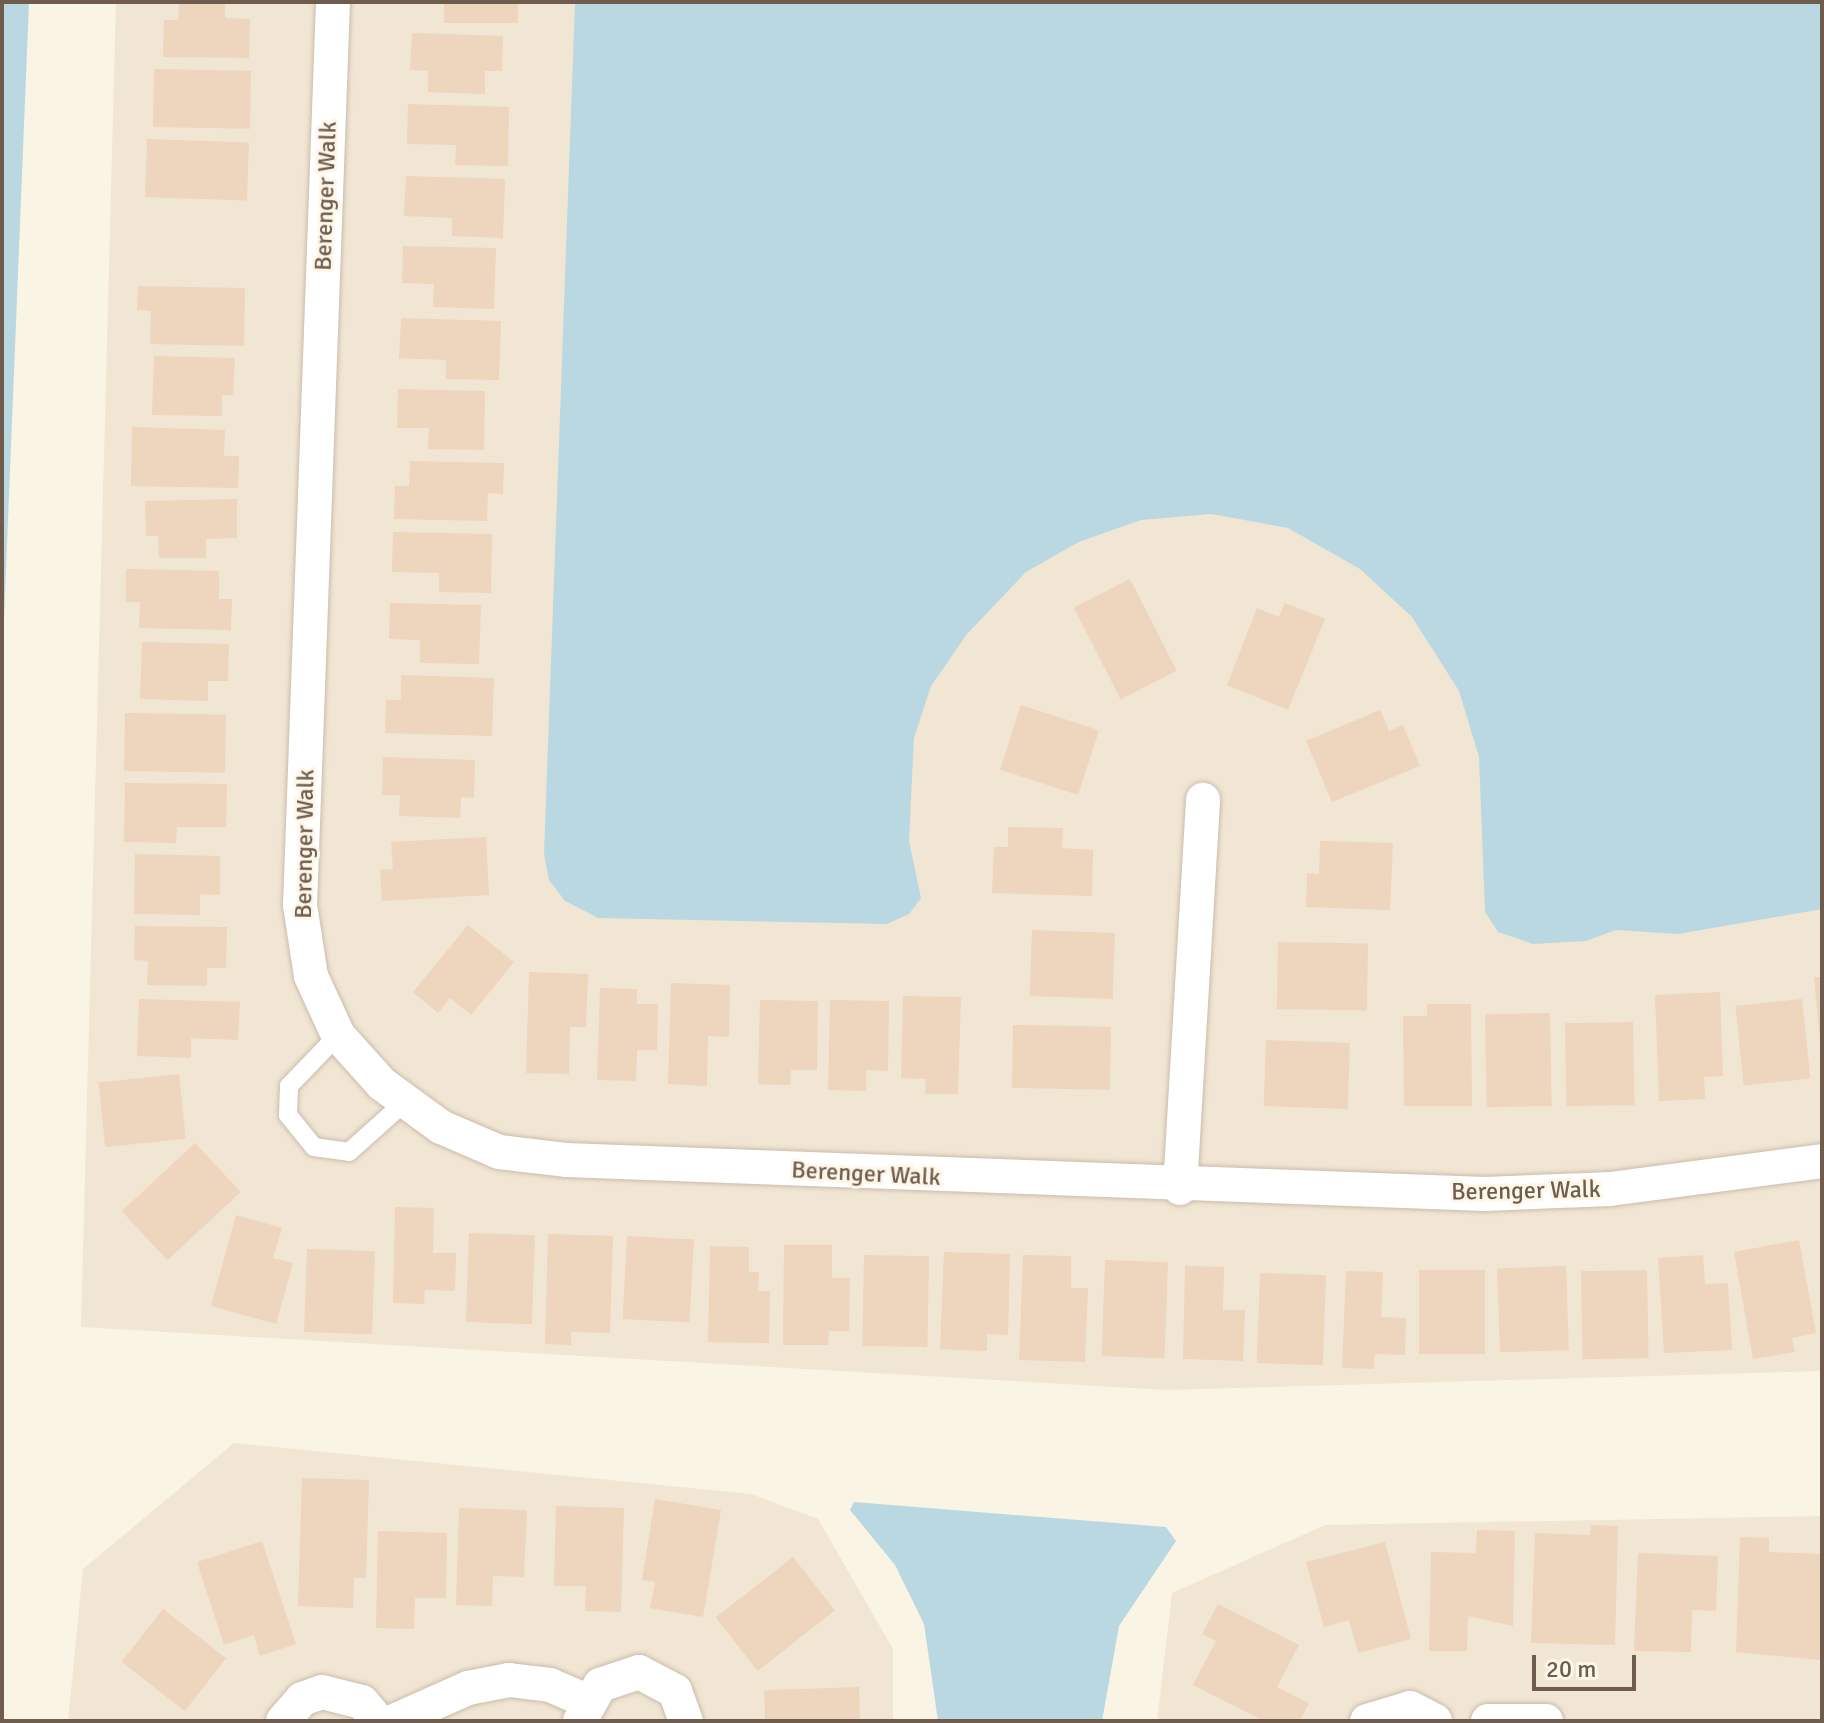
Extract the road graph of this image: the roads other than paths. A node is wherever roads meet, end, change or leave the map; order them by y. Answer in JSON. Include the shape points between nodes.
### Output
{"nodes":[{"id":1,"x":333,"y":2,"type":"edge"},
{"id":2,"x":1203,"y":800,"type":"dead end"},
{"id":3,"x":338,"y":1035,"type":"junction"},
{"id":4,"x":405,"y":1102,"type":"junction"},
{"id":5,"x":1822,"y":1161,"type":"edge"},
{"id":6,"x":1180,"y":1188,"type":"junction"},
{"id":7,"x":584,"y":1711,"type":"edge"},
{"id":8,"x":283,"y":1721,"type":"edge"},
{"id":9,"x":378,"y":1721,"type":"edge"},
{"id":10,"x":394,"y":1721,"type":"edge"},
{"id":11,"x":686,"y":1721,"type":"edge"},
{"id":12,"x":1367,"y":1721,"type":"edge"},
{"id":13,"x":1435,"y":1721,"type":"edge"},
{"id":14,"x":1488,"y":1721,"type":"edge"},
{"id":15,"x":1546,"y":1721,"type":"edge"}],
"edges":[{"from":1,"to":3,"type":"street","name":"Berenger Walk","via":[[300,905],[311,976]]},
{"from":2,"to":6,"type":"street"},
{"from":3,"to":4,"type":"street","name":"Berenger Walk"},
{"from":3,"to":4,"type":"lane","via":[[289,1086],[288,1115],[314,1147],[349,1152]]},
{"from":4,"to":6,"type":"street","name":"Berenger Walk","via":[[499,1152],[566,1160]]},
{"from":5,"to":6,"type":"street","name":"Berenger Walk","via":[[1610,1189]]},
{"from":7,"to":10,"type":"street","via":[[550,1685],[509,1680],[468,1688]]},
{"from":7,"to":11,"type":"street","via":[[618,1675],[639,1672],[675,1691]]},
{"from":8,"to":9,"type":"street","via":[[302,1699],[322,1692],[362,1702]]},
{"from":12,"to":13,"type":"street","via":[[1410,1708]]},
{"from":14,"to":15,"type":"street"}]}
